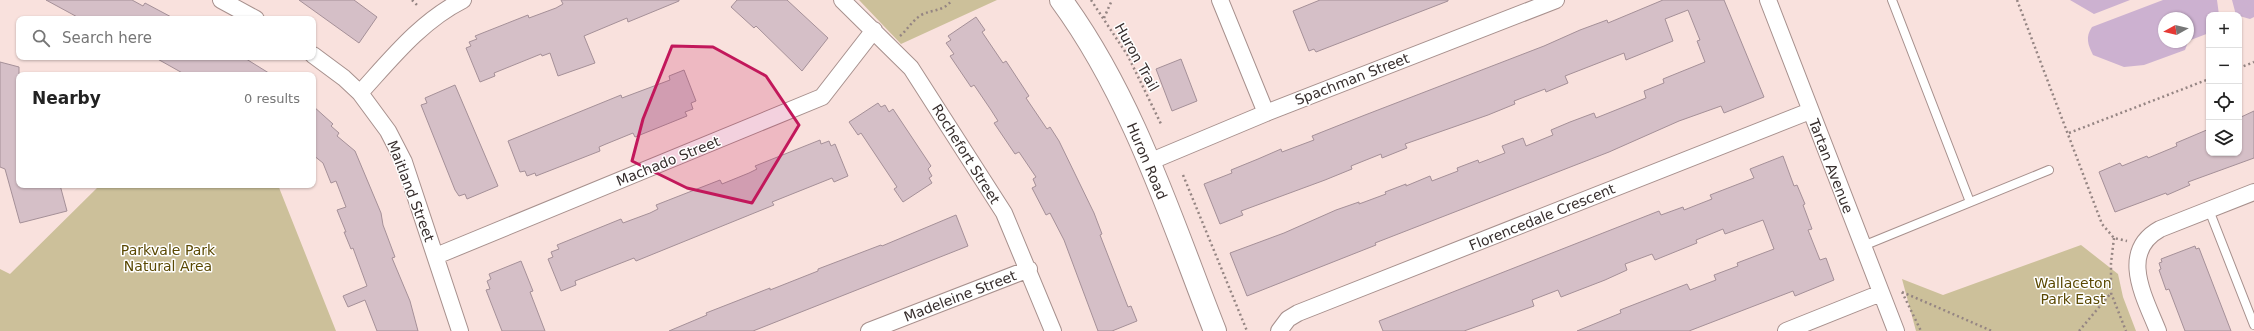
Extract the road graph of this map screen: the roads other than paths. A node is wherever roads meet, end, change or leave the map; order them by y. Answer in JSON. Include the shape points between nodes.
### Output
{"nodes":[{"id":1,"x":221,"y":0,"type":"edge"},
{"id":2,"x":463,"y":0,"type":"edge"},
{"id":3,"x":842,"y":0,"type":"edge"},
{"id":4,"x":1061,"y":0,"type":"edge"},
{"id":5,"x":1220,"y":0,"type":"edge"},
{"id":6,"x":1556,"y":0,"type":"edge"},
{"id":7,"x":1768,"y":0,"type":"edge"},
{"id":8,"x":1892,"y":0,"type":"edge"},
{"id":9,"x":250,"y":16,"type":"edge"},
{"id":10,"x":874,"y":30,"type":"junction"},
{"id":11,"x":316,"y":57,"type":"edge"},
{"id":12,"x":360,"y":93,"type":"junction"},
{"id":13,"x":1810,"y":111,"type":"junction"},
{"id":14,"x":1266,"y":113,"type":"junction"},
{"id":15,"x":1149,"y":162,"type":"junction"},
{"id":16,"x":2049,"y":170,"type":"dead end"},
{"id":17,"x":2254,"y":192,"type":"edge"},
{"id":18,"x":1970,"y":202,"type":"junction"},
{"id":19,"x":2209,"y":210,"type":"junction"},
{"id":20,"x":1863,"y":246,"type":"junction"},
{"id":21,"x":436,"y":256,"type":"junction"},
{"id":22,"x":1029,"y":269,"type":"junction"},
{"id":23,"x":1881,"y":293,"type":"junction"},
{"id":24,"x":2254,"y":325,"type":"edge"},
{"id":25,"x":1806,"y":327,"type":"edge"},
{"id":26,"x":460,"y":331,"type":"edge"},
{"id":27,"x":869,"y":331,"type":"edge"},
{"id":28,"x":1053,"y":331,"type":"edge"},
{"id":29,"x":1215,"y":331,"type":"edge"},
{"id":30,"x":1279,"y":331,"type":"edge"},
{"id":31,"x":1786,"y":331,"type":"edge"},
{"id":32,"x":1896,"y":331,"type":"edge"},
{"id":33,"x":2158,"y":331,"type":"edge"}],
"edges":[{"from":1,"to":9,"type":"street"},
{"from":2,"to":12,"type":"street","via":[[417,32]]},
{"from":3,"to":10,"type":"street","name":"Rochefort Street"},
{"from":4,"to":15,"type":"main road","name":"Huron Road","via":[[1112,83]]},
{"from":5,"to":14,"type":"street"},
{"from":6,"to":14,"type":"street","name":"Spachman Street"},
{"from":7,"to":13,"type":"street","name":"Tartan Avenue"},
{"from":8,"to":18,"type":"lane"},
{"from":10,"to":21,"type":"street","name":"Machado Street","via":[[817,100]]},
{"from":10,"to":22,"type":"street","name":"Rochefort Street","via":[[912,68],[1004,213]]},
{"from":11,"to":12,"type":"street","name":"Maitland Street"},
{"from":12,"to":21,"type":"street","name":"Maitland Street","via":[[388,131],[404,162]]},
{"from":13,"to":20,"type":"street","name":"Tartan Avenue"},
{"from":13,"to":30,"type":"street","name":"Florencedale Crescent","via":[[1298,313],[1288,319]]},
{"from":14,"to":15,"type":"street","name":"Spachman Street"},
{"from":15,"to":29,"type":"main road","name":"Huron Road"},
{"from":16,"to":18,"type":"lane"},
{"from":17,"to":19,"type":"street"},
{"from":18,"to":20,"type":"lane"},
{"from":19,"to":24,"type":"lane"},
{"from":19,"to":33,"type":"street","via":[[2160,229],[2145,238],[2141,245],[2137,271]]},
{"from":20,"to":23,"type":"street","name":"Tartan Avenue"},
{"from":21,"to":26,"type":"street","name":"Maitland Street"},
{"from":22,"to":27,"type":"street","name":"Madeleine Street"},
{"from":22,"to":28,"type":"street","name":"Rochefort Street"},
{"from":23,"to":25,"type":"street"},
{"from":23,"to":32,"type":"street","name":"Tartan Avenue"},
{"from":25,"to":31,"type":"street"}]}
